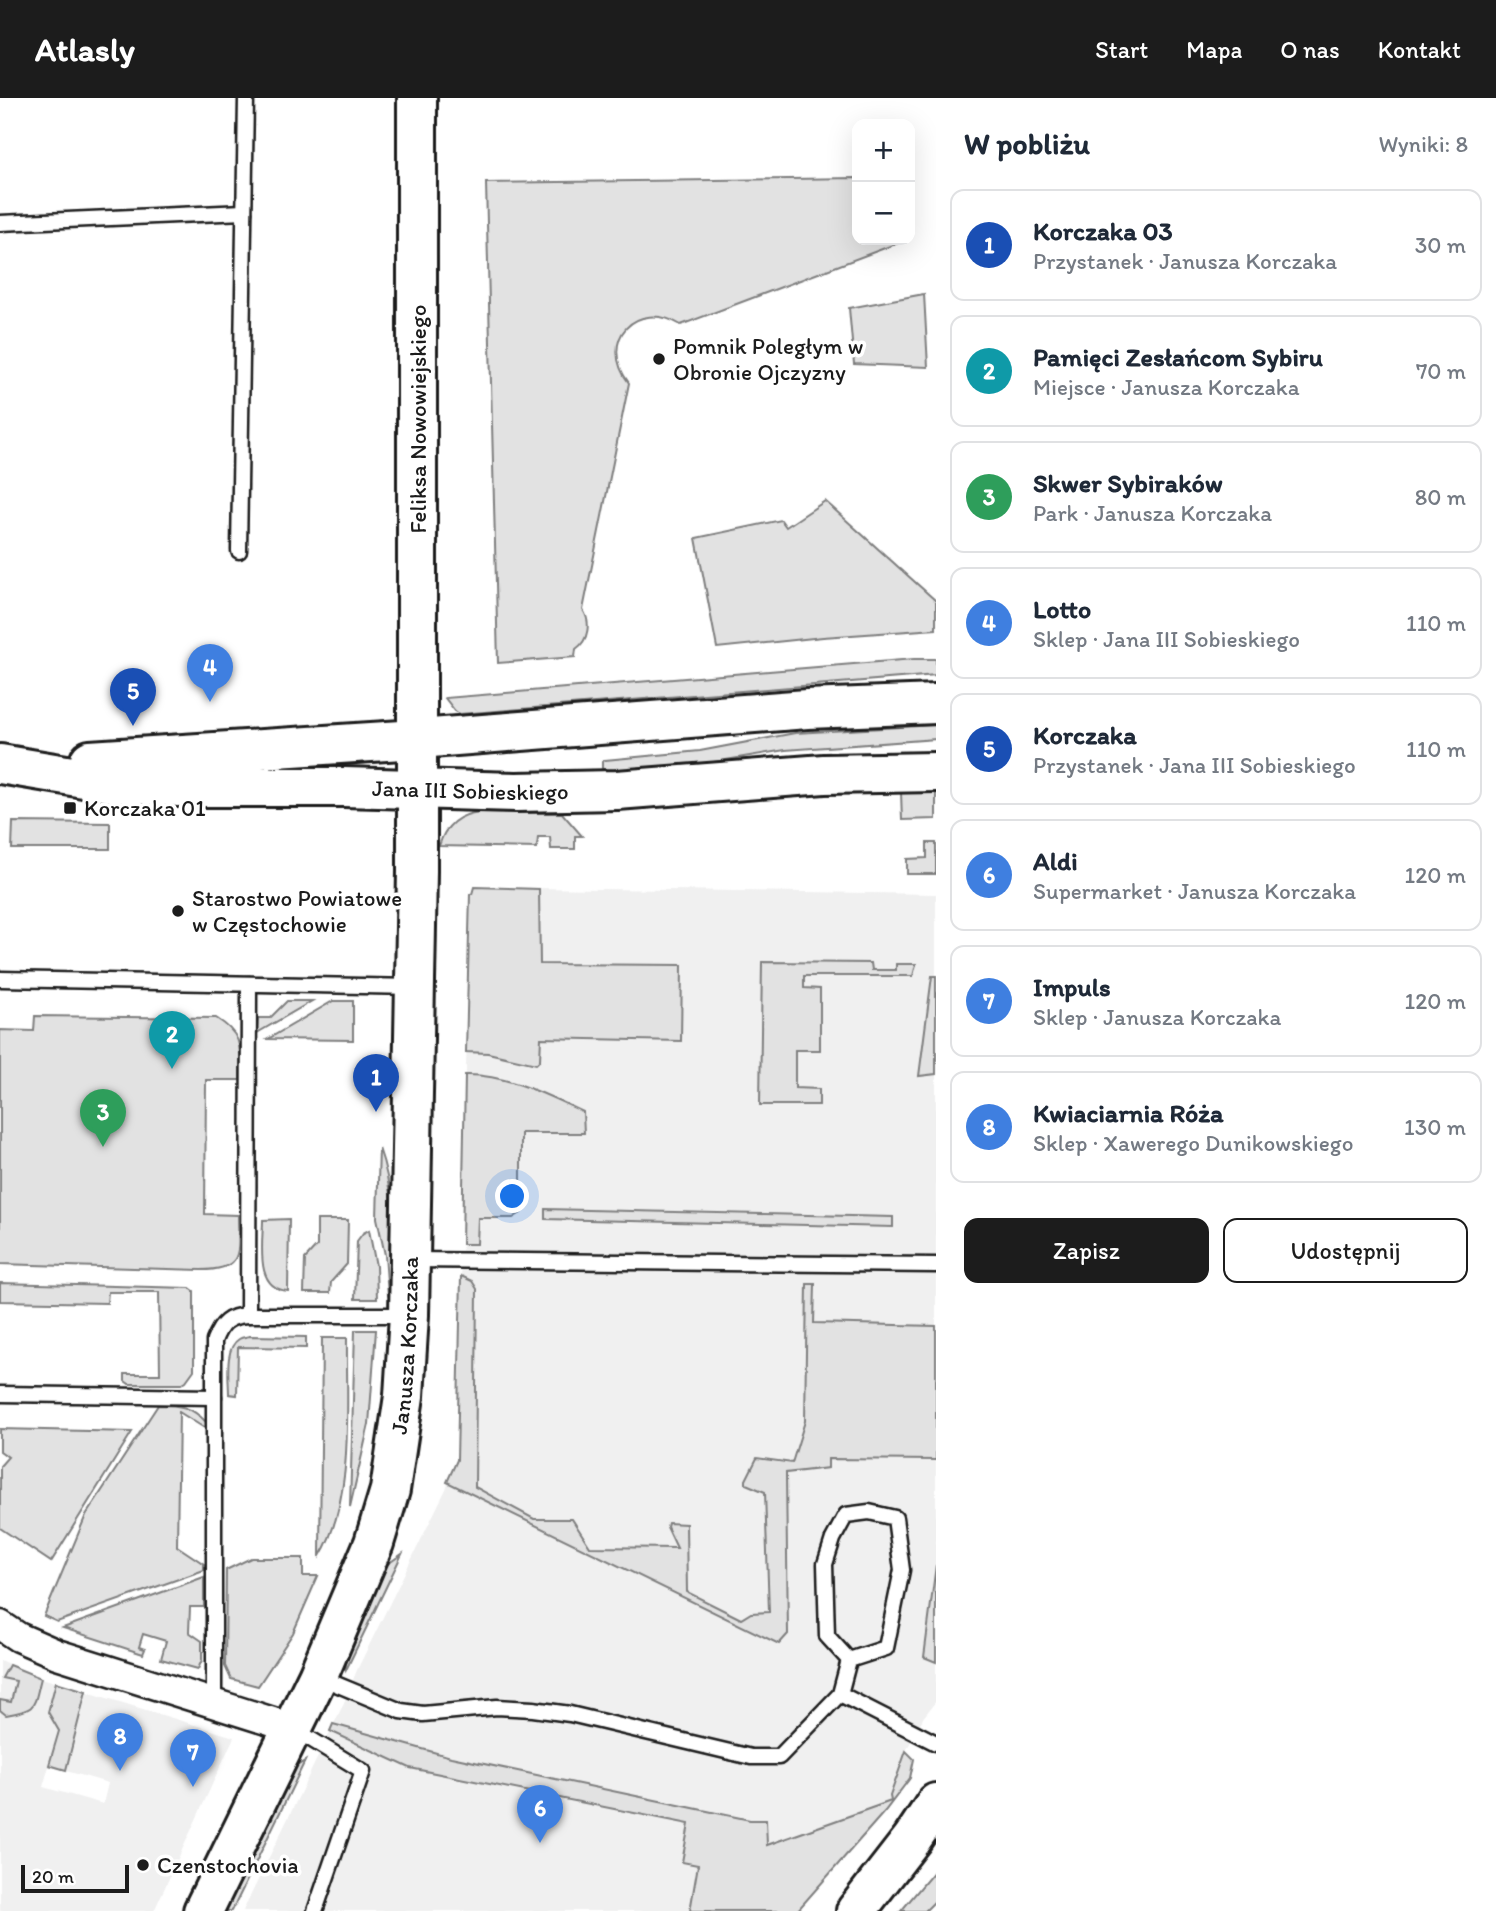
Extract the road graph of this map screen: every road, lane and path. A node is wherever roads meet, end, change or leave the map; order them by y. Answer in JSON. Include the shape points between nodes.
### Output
{"nodes":[{"id":1,"x":246,"y":98,"type":"edge"},
{"id":2,"x":417,"y":98,"type":"edge"},
{"id":3,"x":244,"y":212,"type":"junction"},
{"id":4,"x":0,"y":223,"type":"edge"},
{"id":5,"x":239,"y":551,"type":"dead end"},
{"id":6,"x":936,"y":704,"type":"edge"},
{"id":7,"x":418,"y":739,"type":"junction"},
{"id":8,"x":3,"y":764,"type":"edge"},
{"id":9,"x":936,"y":772,"type":"edge"},
{"id":10,"x":418,"y":788,"type":"junction"},
{"id":11,"x":0,"y":979,"type":"edge"},
{"id":12,"x":249,"y":984,"type":"junction"},
{"id":13,"x":416,"y":987,"type":"junction"},
{"id":14,"x":410,"y":1260,"type":"junction"},
{"id":15,"x":936,"y":1265,"type":"edge"},
{"id":16,"x":248,"y":1315,"type":"junction"},
{"id":17,"x":409,"y":1315,"type":"junction"},
{"id":18,"x":0,"y":1394,"type":"edge"},
{"id":19,"x":214,"y":1397,"type":"junction"},
{"id":20,"x":0,"y":1625,"type":"edge"},
{"id":21,"x":849,"y":1660,"type":"junction"},
{"id":22,"x":318,"y":1676,"type":"junction"},
{"id":23,"x":840,"y":1694,"type":"junction"},
{"id":24,"x":214,"y":1702,"type":"junction"},
{"id":25,"x":292,"y":1728,"type":"junction"},
{"id":26,"x":936,"y":1743,"type":"edge"},
{"id":27,"x":936,"y":1803,"type":"edge"},
{"id":28,"x":203,"y":1911,"type":"edge"},
{"id":29,"x":314,"y":1911,"type":"edge"},
{"id":30,"x":856,"y":1911,"type":"edge"}],
"edges":[{"from":1,"to":3,"type":"lane"},
{"from":2,"to":7,"type":"street","name":"Feliksa Nowowiejskiego"},
{"from":3,"to":4,"type":"lane"},
{"from":3,"to":5,"type":"lane"},
{"from":6,"to":7,"type":"street","name":"Jana III Sobieskiego","via":[[807,709]]},
{"from":7,"to":8,"type":"street","name":"Jana III Sobieskiego"},
{"from":7,"to":10,"type":"street","name":"Janusza Korczaka"},
{"from":8,"to":10,"type":"street","name":"Jana III Sobieskiego","via":[[114,783],[178,787]]},
{"from":9,"to":10,"type":"street","name":"Jana III Sobieskiego","via":[[824,774],[617,790]]},
{"from":10,"to":13,"type":"street","name":"Janusza Korczaka"},
{"from":11,"to":12,"type":"lane"},
{"from":12,"to":13,"type":"lane"},
{"from":12,"to":16,"type":"lane"},
{"from":13,"to":14,"type":"street","name":"Janusza Korczaka"},
{"from":14,"to":15,"type":"lane"},
{"from":14,"to":17,"type":"street","name":"Janusza Korczaka"},
{"from":16,"to":17,"type":"lane"},
{"from":16,"to":19,"type":"lane","via":[[232,1316],[219,1326],[214,1341]]},
{"from":17,"to":22,"type":"street","name":"Janusza Korczaka","via":[[404,1396],[390,1490],[374,1543]]},
{"from":18,"to":19,"type":"lane"},
{"from":19,"to":24,"type":"lane"},
{"from":20,"to":24,"type":"street","via":[[57,1654]]},
{"from":21,"to":21,"type":"lane","via":[[886,1648],[902,1570],[895,1518],[869,1512],[846,1514],[825,1564],[827,1636]]},
{"from":21,"to":23,"type":"lane"},
{"from":22,"to":23,"type":"lane","via":[[401,1711],[533,1709],[751,1757],[779,1757]]},
{"from":22,"to":25,"type":"street","name":"Janusza Korczaka"},
{"from":23,"to":26,"type":"lane"},
{"from":24,"to":25,"type":"street"},
{"from":25,"to":28,"type":"street","name":"Janusza Korczaka"},
{"from":25,"to":29,"type":"lane","via":[[363,1771]]},
{"from":27,"to":30,"type":"street"}]}
